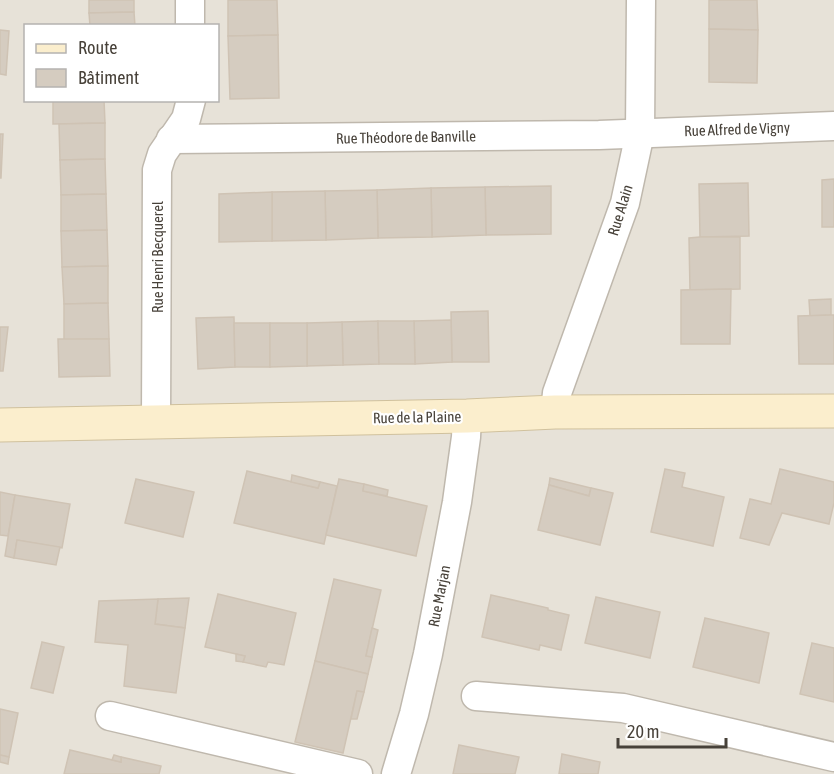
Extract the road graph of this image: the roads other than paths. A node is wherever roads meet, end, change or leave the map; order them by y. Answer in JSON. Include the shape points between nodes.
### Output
{"nodes":[{"id":1,"x":190,"y":0,"type":"edge"},
{"id":2,"x":641,"y":0,"type":"edge"},
{"id":3,"x":190,"y":24,"type":"edge"},
{"id":4,"x":190,"y":102,"type":"edge"},
{"id":5,"x":834,"y":126,"type":"edge"},
{"id":6,"x":640,"y":133,"type":"junction"},
{"id":7,"x":171,"y":140,"type":"junction"},
{"id":8,"x":834,"y":411,"type":"edge"},
{"id":9,"x":555,"y":412,"type":"junction"},
{"id":10,"x":467,"y":416,"type":"junction"},
{"id":11,"x":156,"y":422,"type":"junction"},
{"id":12,"x":0,"y":425,"type":"edge"},
{"id":13,"x":476,"y":696,"type":"dead end"},
{"id":14,"x":110,"y":716,"type":"dead end"},
{"id":15,"x":834,"y":757,"type":"edge"},
{"id":16,"x":358,"y":774,"type":"edge"},
{"id":17,"x":396,"y":774,"type":"edge"}],
"edges":[{"from":1,"to":3,"type":"street"},
{"from":2,"to":6,"type":"street","name":"Rue Alain"},
{"from":4,"to":7,"type":"street","name":"Rue Henri Becquerel","via":[[186,119]]},
{"from":5,"to":6,"type":"street","name":"Rue Alfred de Vigny"},
{"from":6,"to":7,"type":"street","name":"Rue Théodore de Banville"},
{"from":6,"to":9,"type":"street","name":"Rue Alain","via":[[624,203],[557,393]]},
{"from":7,"to":11,"type":"street","name":"Rue Henri Becquerel","via":[[157,171]]},
{"from":8,"to":9,"type":"street","name":"Rue de la Plaine"},
{"from":9,"to":10,"type":"street","name":"Rue de la Plaine"},
{"from":10,"to":11,"type":"street","name":"Rue de la Plaine"},
{"from":10,"to":17,"type":"street","name":"Rue Marjan","via":[[458,502],[428,654]]},
{"from":11,"to":12,"type":"street","name":"Rue de la Plaine"},
{"from":13,"to":15,"type":"street","via":[[623,708]]},
{"from":14,"to":16,"type":"street"}]}
